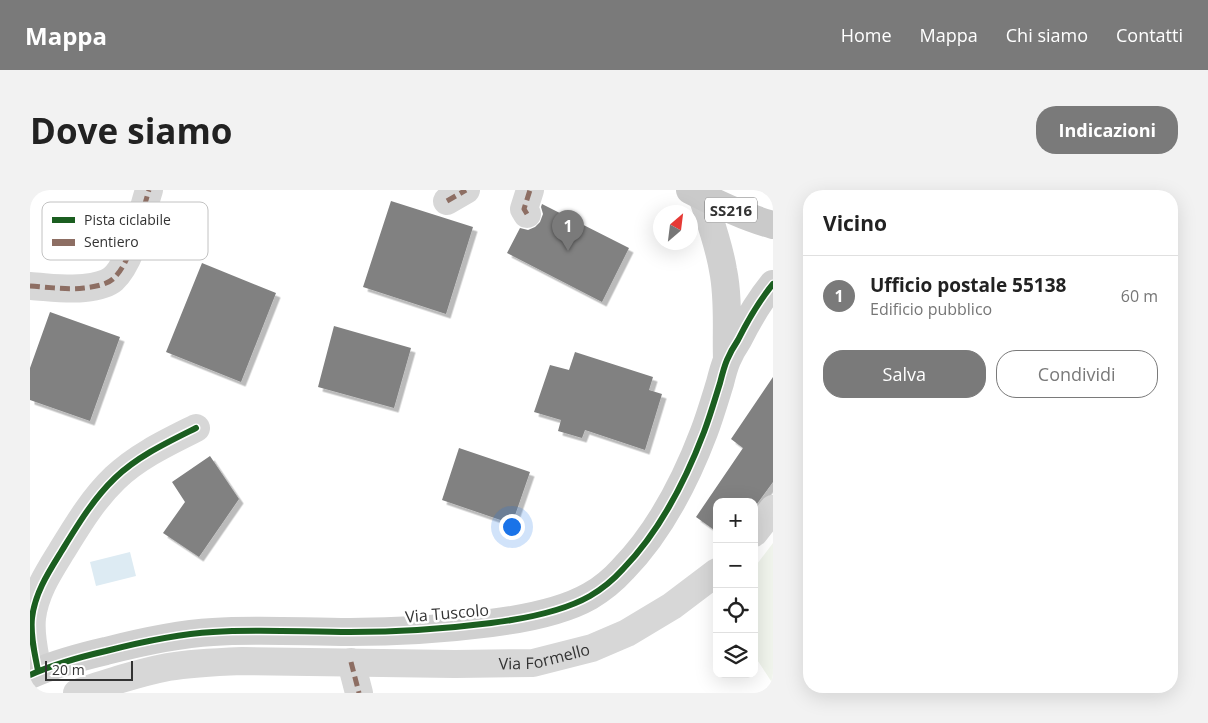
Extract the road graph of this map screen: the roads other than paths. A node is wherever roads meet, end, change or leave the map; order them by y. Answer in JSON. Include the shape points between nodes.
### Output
{"nodes":[{"id":1,"x":149,"y":190,"type":"edge"},
{"id":2,"x":696,"y":193,"type":"edge"},
{"id":3,"x":145,"y":202,"type":"edge"},
{"id":4,"x":773,"y":225,"type":"edge"},
{"id":5,"x":126,"y":260,"type":"edge"},
{"id":6,"x":773,"y":284,"type":"edge"},
{"id":7,"x":30,"y":286,"type":"edge"},
{"id":8,"x":727,"y":361,"type":"junction"},
{"id":9,"x":196,"y":428,"type":"dead end"},
{"id":10,"x":773,"y":509,"type":"edge"},
{"id":11,"x":758,"y":528,"type":"edge"},
{"id":12,"x":713,"y":575,"type":"edge"},
{"id":13,"x":351,"y":662,"type":"junction"},
{"id":14,"x":34,"y":673,"type":"edge"},
{"id":15,"x":131,"y":684,"type":"edge"},
{"id":16,"x":77,"y":693,"type":"edge"},
{"id":17,"x":359,"y":693,"type":"edge"}],
"edges":[{"from":1,"to":3,"type":"street"},
{"from":2,"to":4,"type":"main road","number":"SS216"},
{"from":2,"to":8,"type":"street","via":[[724,272]]},
{"from":5,"to":7,"type":"street","via":[[112,280],[100,285],[84,288]]},
{"from":6,"to":8,"type":"street","via":[[752,314]]},
{"from":8,"to":14,"type":"street","name":"Via Tuscolo","via":[[696,452],[672,501],[649,539],[621,572],[591,596],[555,610],[469,626],[410,631],[210,632],[119,647]]},
{"from":9,"to":14,"type":"street","via":[[129,466],[84,516],[44,581],[34,606]]},
{"from":10,"to":11,"type":"street"},
{"from":12,"to":13,"type":"street","name":"Via Formello","via":[[672,606],[627,633],[592,648],[549,660],[465,664]]},
{"from":13,"to":15,"type":"street","name":"Via Formello","via":[[223,662],[175,666]]},
{"from":13,"to":17,"type":"street"},
{"from":15,"to":16,"type":"street","name":"Via Formello"}]}
